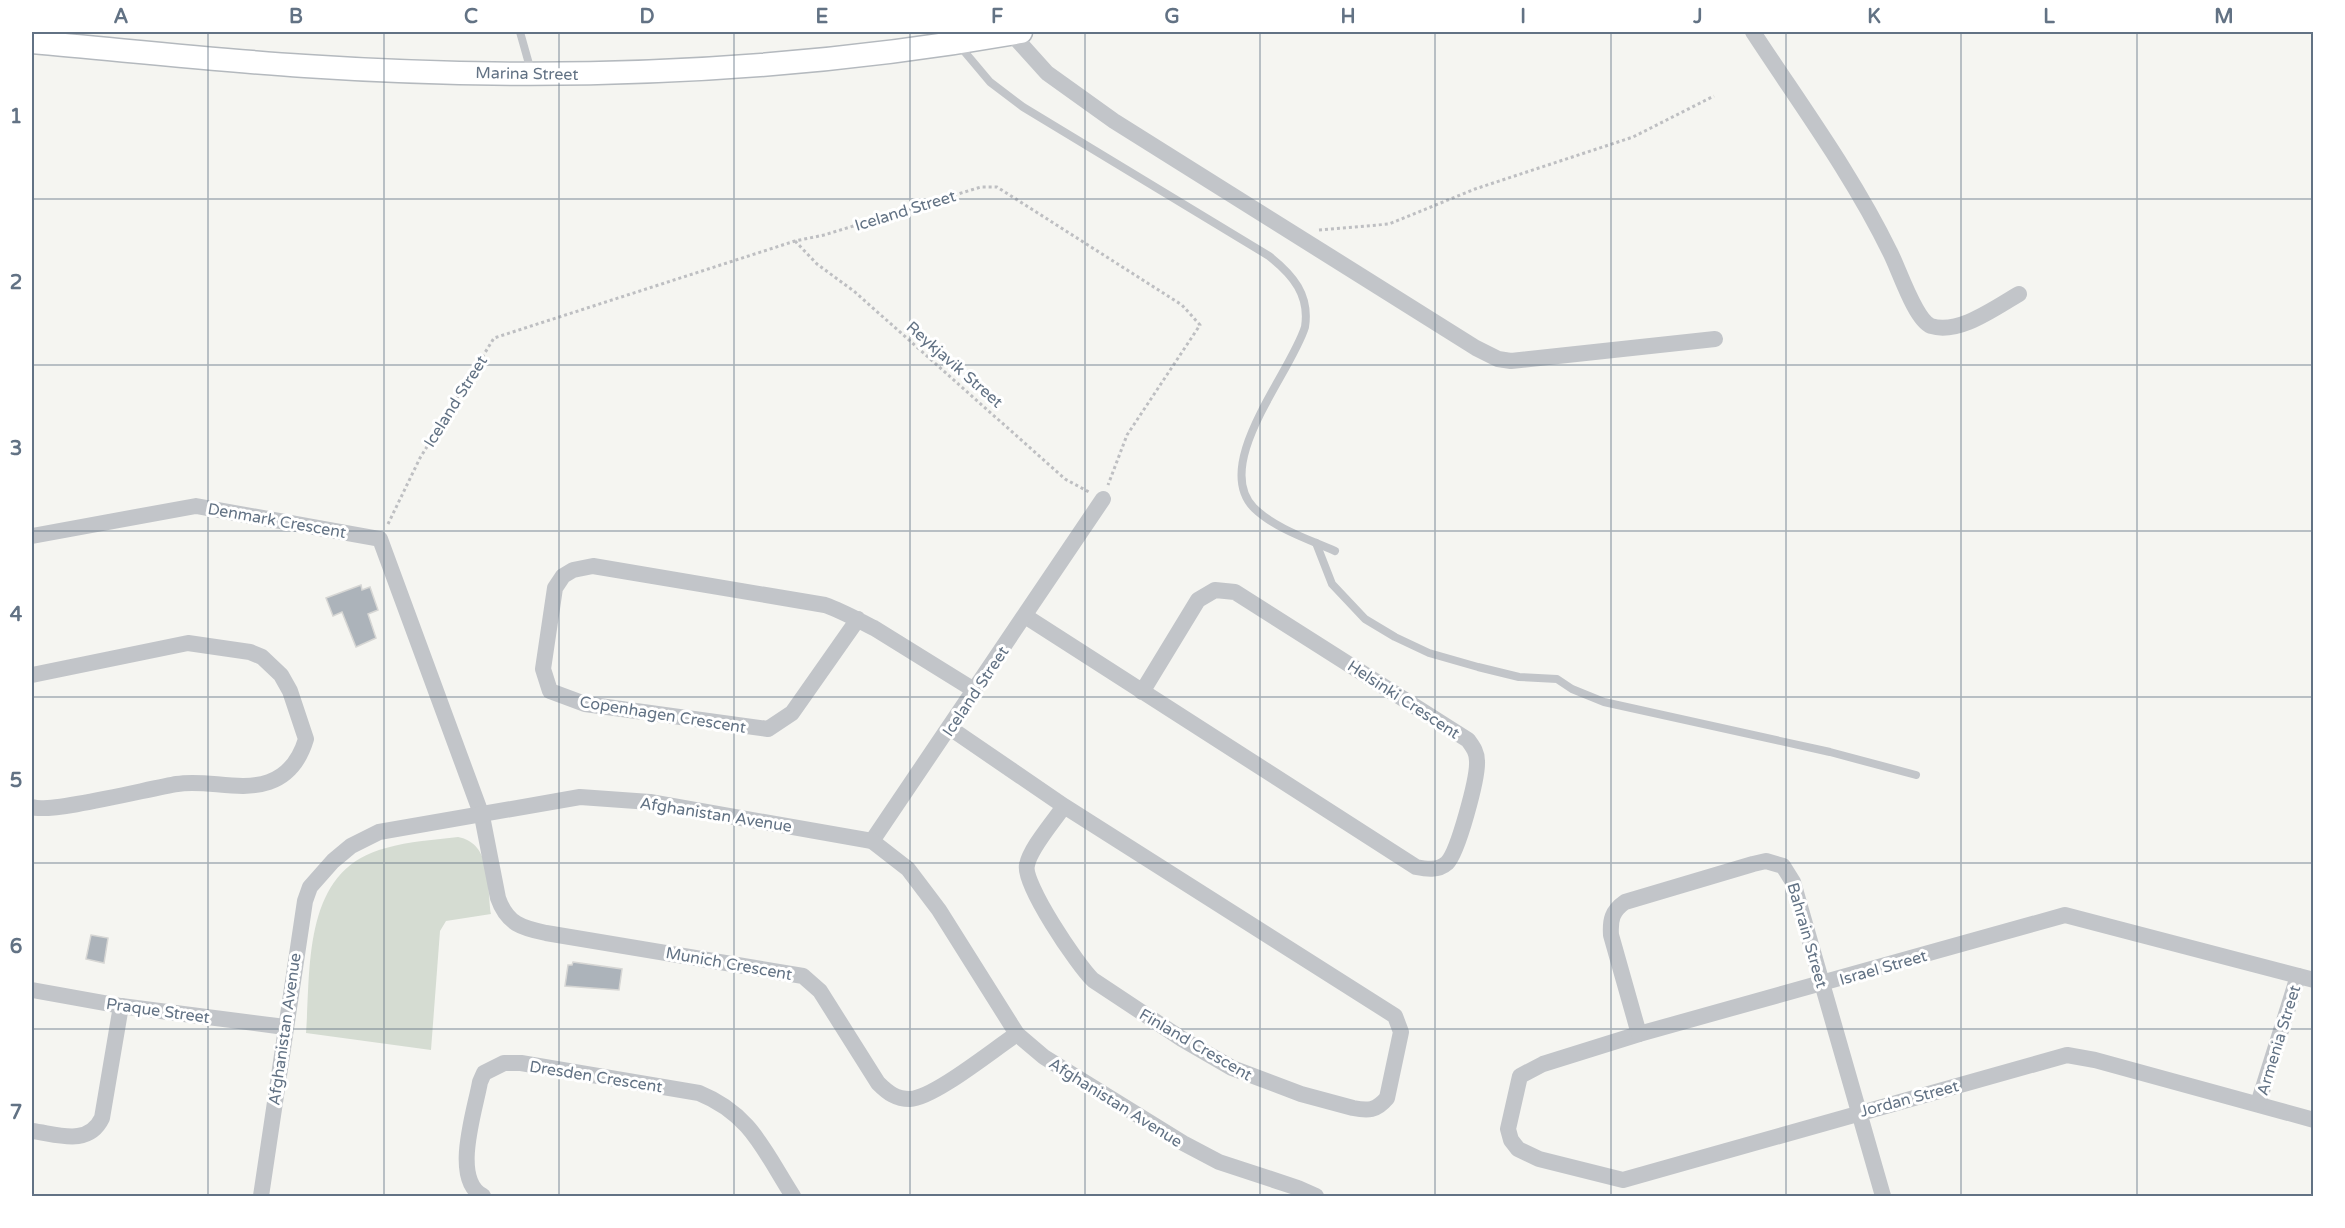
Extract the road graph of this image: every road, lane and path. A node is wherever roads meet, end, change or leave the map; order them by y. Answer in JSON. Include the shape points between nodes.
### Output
{"nodes":[{"id":1,"x":520,"y":32,"type":"edge"},
{"id":2,"x":1016,"y":32,"type":"edge"},
{"id":3,"x":1753,"y":32,"type":"edge"},
{"id":4,"x":981,"y":35,"type":"edge"},
{"id":5,"x":32,"y":42,"type":"edge"},
{"id":6,"x":956,"y":42,"type":"junction"},
{"id":7,"x":531,"y":73,"type":"junction"},
{"id":8,"x":1714,"y":96,"type":"dead end"},
{"id":9,"x":1294,"y":233,"type":"junction"},
{"id":10,"x":795,"y":241,"type":"junction"},
{"id":11,"x":2019,"y":294,"type":"dead end"},
{"id":12,"x":1715,"y":339,"type":"dead end"},
{"id":13,"x":1103,"y":499,"type":"junction"},
{"id":14,"x":32,"y":536,"type":"edge"},
{"id":15,"x":380,"y":539,"type":"junction"},
{"id":16,"x":1316,"y":543,"type":"junction"},
{"id":17,"x":1335,"y":551,"type":"dead end"},
{"id":18,"x":1025,"y":616,"type":"junction"},
{"id":19,"x":858,"y":620,"type":"junction"},
{"id":20,"x":32,"y":675,"type":"edge"},
{"id":21,"x":974,"y":690,"type":"junction"},
{"id":22,"x":1142,"y":692,"type":"junction"},
{"id":23,"x":950,"y":728,"type":"junction"},
{"id":24,"x":1916,"y":775,"type":"dead end"},
{"id":25,"x":1064,"y":806,"type":"junction"},
{"id":26,"x":32,"y":807,"type":"edge"},
{"id":27,"x":482,"y":816,"type":"junction"},
{"id":28,"x":872,"y":841,"type":"junction"},
{"id":29,"x":2306,"y":978,"type":"edge"},
{"id":30,"x":1822,"y":984,"type":"junction"},
{"id":31,"x":32,"y":990,"type":"edge"},
{"id":32,"x":121,"y":1006,"type":"junction"},
{"id":33,"x":285,"y":1027,"type":"junction"},
{"id":34,"x":1017,"y":1034,"type":"junction"},
{"id":35,"x":1639,"y":1034,"type":"junction"},
{"id":36,"x":2258,"y":1104,"type":"junction"},
{"id":37,"x":1858,"y":1112,"type":"junction"},
{"id":38,"x":2313,"y":1120,"type":"edge"},
{"id":39,"x":32,"y":1131,"type":"edge"},
{"id":40,"x":1510,"y":1140,"type":"joint"},
{"id":41,"x":261,"y":1197,"type":"edge"},
{"id":42,"x":483,"y":1197,"type":"edge"},
{"id":43,"x":793,"y":1197,"type":"edge"},
{"id":44,"x":1316,"y":1197,"type":"edge"},
{"id":45,"x":1883,"y":1197,"type":"edge"}],
"edges":[{"from":1,"to":7,"type":"lane"},
{"from":2,"to":4,"type":"main road","name":"Marina Street"},
{"from":2,"to":9,"type":"street","via":[[1047,73],[1114,121]]},
{"from":3,"to":11,"type":"street","via":[[1870,210],[1923,321],[1938,327],[1966,322]]},
{"from":4,"to":6,"type":"main road","name":"Marina Street"},
{"from":5,"to":7,"type":"main road","name":"Marina Street","via":[[305,66]]},
{"from":6,"to":7,"type":"main road","name":"Marina Street","via":[[827,60],[591,74]]},
{"from":6,"to":16,"type":"lane","via":[[990,82],[1023,108],[1269,256],[1294,279],[1305,305],[1305,327],[1244,453],[1241,479],[1255,508],[1278,526]]},
{"from":8,"to":9,"type":"path","via":[[1633,137],[1475,189],[1389,224]]},
{"from":9,"to":12,"type":"street","via":[[1498,359],[1529,360]]},
{"from":10,"to":13,"type":"path","name":"Reykjavik Street","via":[[1065,479]]},
{"from":10,"to":13,"type":"path","name":"Iceland Street","via":[[981,187],[996,187],[1182,305],[1200,325],[1127,435]]},
{"from":10,"to":15,"type":"path","name":"Iceland Street","via":[[494,338],[420,458]]},
{"from":13,"to":18,"type":"street","name":"Iceland Street"},
{"from":14,"to":15,"type":"street","name":"Denmark Crescent","via":[[196,506]]},
{"from":15,"to":27,"type":"street"},
{"from":16,"to":17,"type":"lane"},
{"from":16,"to":24,"type":"lane","via":[[1332,584],[1365,619],[1429,653],[1519,677],[1557,679],[1604,702],[1810,747]]},
{"from":18,"to":21,"type":"street","name":"Iceland Street"},
{"from":18,"to":22,"type":"street","name":"Helsinki Crescent"},
{"from":19,"to":19,"type":"street","name":"Copenhagen Crescent","via":[[825,605],[582,567],[563,576],[555,588],[543,669],[550,691],[585,704],[768,729],[792,713]]},
{"from":19,"to":21,"type":"street","name":"Copenhagen Crescent"},
{"from":20,"to":26,"type":"street","via":[[188,643],[250,652],[262,657],[281,675],[306,739],[295,764],[269,782],[193,782],[57,807]]},
{"from":21,"to":23,"type":"street","name":"Iceland Street"},
{"from":22,"to":22,"type":"street","name":"Helsinki Crescent","via":[[1416,867],[1434,869],[1453,855],[1476,769],[1475,749],[1468,740],[1235,592],[1215,590],[1198,600]]},
{"from":23,"to":25,"type":"street","name":"Finland Crescent"},
{"from":23,"to":28,"type":"street","name":"Iceland Street"},
{"from":25,"to":25,"type":"street","name":"Finland Crescent","via":[[1395,1016],[1401,1032],[1387,1098],[1382,1104],[1368,1111],[1262,1081],[1182,1039],[1080,968],[1026,872],[1029,859]]},
{"from":27,"to":28,"type":"street","name":"Afghanistan Avenue","via":[[580,798],[604,798],[662,804]]},
{"from":27,"to":33,"type":"street","name":"Afghanistan Avenue","via":[[378,832],[351,846],[319,876],[304,901]]},
{"from":27,"to":34,"type":"street","name":"Munich Crescent","via":[[498,898],[511,921],[546,933],[803,976],[820,991],[878,1083],[898,1098],[926,1095]]},
{"from":28,"to":34,"type":"street","name":"Afghanistan Avenue","via":[[908,869],[939,910]]},
{"from":29,"to":30,"type":"street","name":"Israel Street","via":[[2065,915]]},
{"from":29,"to":36,"type":"street","name":"Armenia Street"},
{"from":30,"to":35,"type":"street","name":"Israel Street"},
{"from":30,"to":35,"type":"street","name":"Bahrain Street","via":[[1787,869],[1774,862],[1753,864],[1625,902],[1613,914],[1611,935]]},
{"from":30,"to":37,"type":"street","name":"Bahrain Street"},
{"from":31,"to":32,"type":"street","name":"Praque Street"},
{"from":32,"to":33,"type":"street","name":"Praque Street"},
{"from":32,"to":39,"type":"street","via":[[98,1127],[78,1137]]},
{"from":33,"to":41,"type":"street","name":"Afghanistan Avenue"},
{"from":34,"to":44,"type":"street","name":"Afghanistan Avenue","via":[[1044,1057],[1183,1143],[1220,1162]]},
{"from":35,"to":40,"type":"street","name":"Israel Street","via":[[1523,1072],[1509,1120]]},
{"from":36,"to":37,"type":"street","name":"Jordan Street","via":[[2067,1055]]},
{"from":36,"to":38,"type":"street","name":"Jordan Street"},
{"from":37,"to":40,"type":"street","name":"Jordan Street","via":[[1623,1180],[1526,1155]]},
{"from":37,"to":45,"type":"street","name":"Bahrain Street"},
{"from":42,"to":43,"type":"street","name":"Dresden Crescent","via":[[472,1186],[465,1167],[480,1082],[484,1072],[504,1063],[521,1063],[699,1093],[718,1101],[739,1115]]}]}
